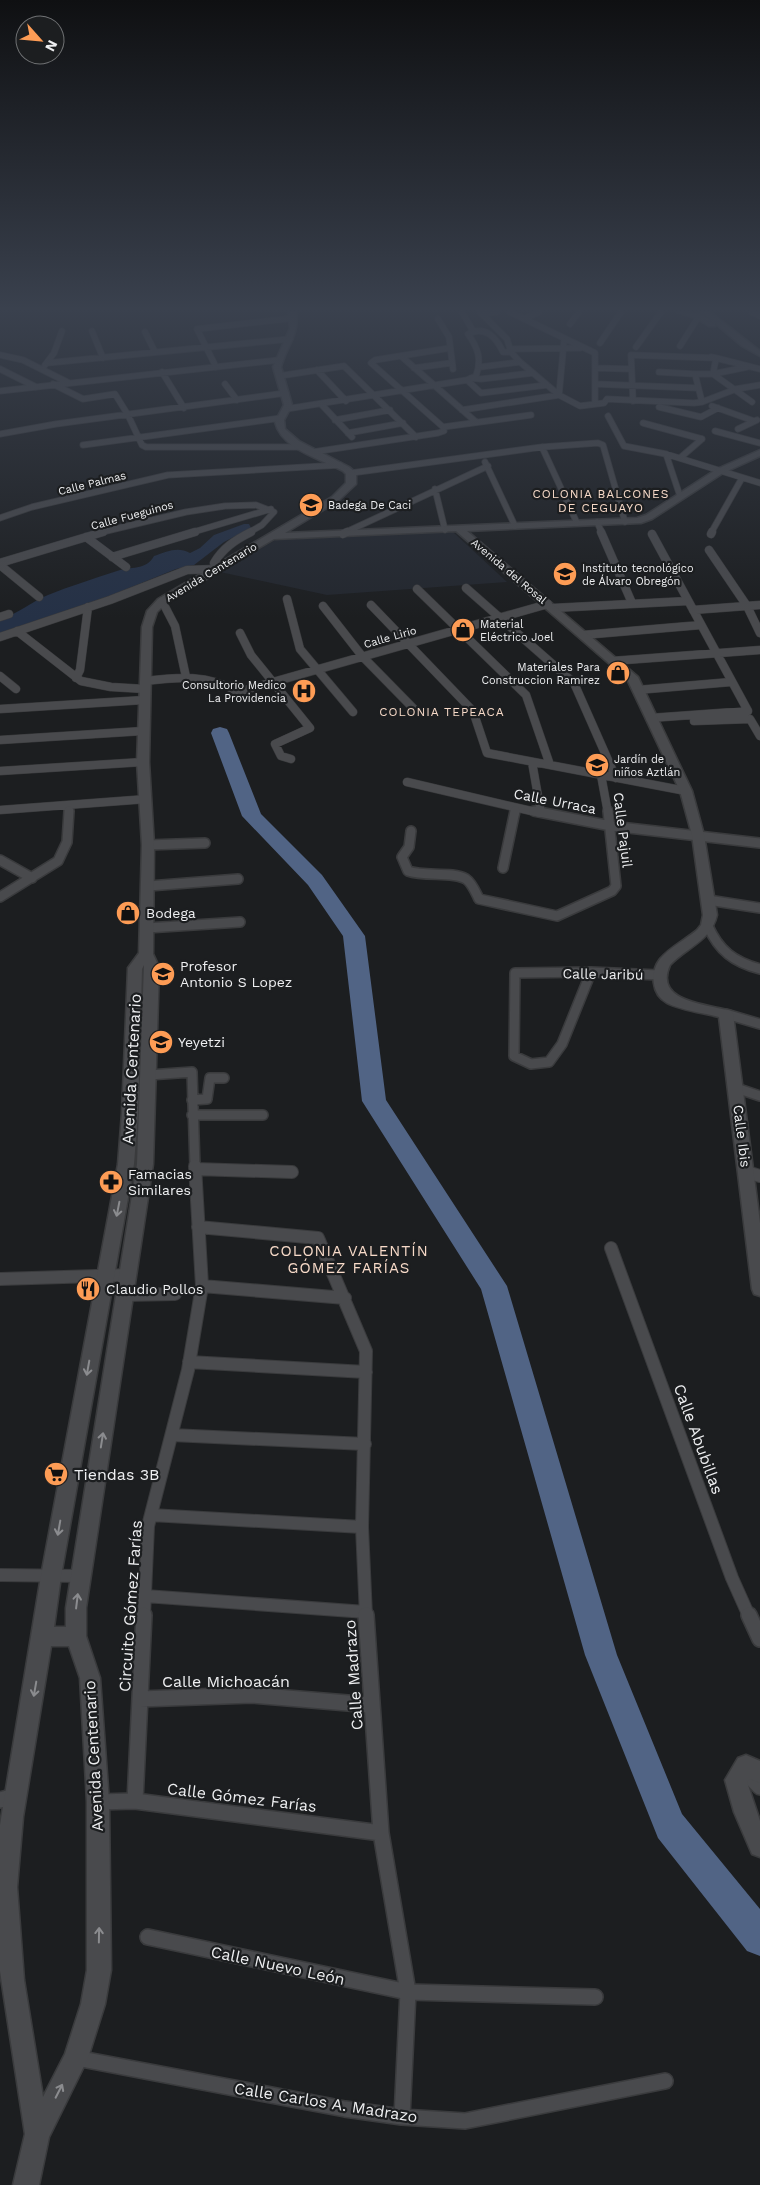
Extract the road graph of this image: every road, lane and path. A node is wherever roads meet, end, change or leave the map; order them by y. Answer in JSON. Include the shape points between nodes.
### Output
{"nodes":[{"id":1,"x":136,"y":414,"type":"edge"},
{"id":2,"x":284,"y":414,"type":"joint"},
{"id":3,"x":330,"y":414,"type":"edge"},
{"id":4,"x":368,"y":414,"type":"edge"},
{"id":5,"x":394,"y":414,"type":"edge"},
{"id":6,"x":427,"y":414,"type":"edge"},
{"id":7,"x":467,"y":414,"type":"edge"},
{"id":8,"x":689,"y":414,"type":"edge"},
{"id":9,"x":707,"y":414,"type":"edge"},
{"id":10,"x":739,"y":414,"type":"edge"},
{"id":11,"x":128,"y":415,"type":"junction"},
{"id":12,"x":531,"y":415,"type":"dead end"},
{"id":13,"x":608,"y":416,"type":"dead end"},
{"id":14,"x":757,"y":419,"type":"edge"},
{"id":15,"x":335,"y":420,"type":"junction"},
{"id":16,"x":476,"y":422,"type":"junction"},
{"id":17,"x":403,"y":423,"type":"junction"},
{"id":18,"x":643,"y":423,"type":"dead end"},
{"id":19,"x":443,"y":428,"type":"junction"},
{"id":20,"x":738,"y":429,"type":"dead end"},
{"id":21,"x":715,"y":431,"type":"dead end"},
{"id":22,"x":348,"y":433,"type":"junction"},
{"id":23,"x":0,"y":434,"type":"edge"},
{"id":24,"x":416,"y":437,"type":"junction"},
{"id":25,"x":138,"y":438,"type":"junction"},
{"id":26,"x":760,"y":443,"type":"edge"},
{"id":27,"x":82,"y":445,"type":"dead end"},
{"id":28,"x":359,"y":446,"type":"junction"},
{"id":29,"x":302,"y":447,"type":"junction"},
{"id":30,"x":542,"y":447,"type":"junction"},
{"id":31,"x":313,"y":452,"type":"junction"},
{"id":32,"x":760,"y":453,"type":"edge"},
{"id":33,"x":666,"y":454,"type":"junction"},
{"id":34,"x":480,"y":456,"type":"junction"},
{"id":35,"x":680,"y":458,"type":"junction"},
{"id":36,"x":340,"y":465,"type":"junction"},
{"id":37,"x":488,"y":466,"type":"junction"},
{"id":38,"x":720,"y":471,"type":"junction"},
{"id":39,"x":351,"y":473,"type":"junction"},
{"id":40,"x":742,"y":478,"type":"junction"},
{"id":41,"x":760,"y":483,"type":"edge"},
{"id":42,"x":436,"y":490,"type":"junction"},
{"id":43,"x":680,"y":496,"type":"junction"},
{"id":44,"x":272,"y":509,"type":"junction"},
{"id":45,"x":0,"y":518,"type":"edge"},
{"id":46,"x":625,"y":522,"type":"junction"},
{"id":47,"x":577,"y":523,"type":"junction"},
{"id":48,"x":598,"y":524,"type":"junction"},
{"id":49,"x":515,"y":526,"type":"junction"},
{"id":50,"x":460,"y":529,"type":"junction"},
{"id":51,"x":445,"y":530,"type":"junction"},
{"id":52,"x":343,"y":534,"type":"junction"},
{"id":53,"x":652,"y":534,"type":"dead end"},
{"id":54,"x":711,"y":534,"type":"dead end"},
{"id":55,"x":271,"y":536,"type":"junction"},
{"id":56,"x":86,"y":538,"type":"junction"},
{"id":57,"x":709,"y":550,"type":"dead end"},
{"id":58,"x":112,"y":557,"type":"junction"},
{"id":59,"x":0,"y":564,"type":"edge"},
{"id":60,"x":126,"y":567,"type":"dead end"},
{"id":61,"x":217,"y":569,"type":"junction"},
{"id":62,"x":466,"y":588,"type":"dead end"},
{"id":63,"x":417,"y":589,"type":"dead end"},
{"id":64,"x":39,"y":596,"type":"dead end"},
{"id":65,"x":287,"y":600,"type":"dead end"},
{"id":66,"x":162,"y":601,"type":"junction"},
{"id":67,"x":688,"y":601,"type":"junction"},
{"id":68,"x":632,"y":604,"type":"junction"},
{"id":69,"x":371,"y":605,"type":"dead end"},
{"id":70,"x":760,"y":605,"type":"edge"},
{"id":71,"x":323,"y":606,"type":"dead end"},
{"id":72,"x":550,"y":606,"type":"junction"},
{"id":73,"x":747,"y":606,"type":"junction"},
{"id":74,"x":88,"y":607,"type":"junction"},
{"id":75,"x":693,"y":610,"type":"junction"},
{"id":76,"x":9,"y":614,"type":"dead end"},
{"id":77,"x":0,"y":617,"type":"edge"},
{"id":78,"x":499,"y":617,"type":"junction"},
{"id":79,"x":701,"y":625,"type":"junction"},
{"id":80,"x":456,"y":629,"type":"junction"},
{"id":81,"x":17,"y":631,"type":"junction"},
{"id":82,"x":240,"y":633,"type":"dead end"},
{"id":83,"x":760,"y":633,"type":"edge"},
{"id":84,"x":583,"y":635,"type":"junction"},
{"id":85,"x":0,"y":636,"type":"edge"},
{"id":86,"x":408,"y":643,"type":"junction"},
{"id":87,"x":760,"y":650,"type":"edge"},
{"id":88,"x":715,"y":654,"type":"junction"},
{"id":89,"x":362,"y":656,"type":"junction"},
{"id":90,"x":612,"y":661,"type":"junction"},
{"id":91,"x":317,"y":669,"type":"junction"},
{"id":92,"x":0,"y":676,"type":"edge"},
{"id":93,"x":186,"y":676,"type":"junction"},
{"id":94,"x":76,"y":678,"type":"junction"},
{"id":95,"x":272,"y":682,"type":"junction"},
{"id":96,"x":731,"y":682,"type":"junction"},
{"id":97,"x":16,"y":689,"type":"dead end"},
{"id":98,"x":145,"y":690,"type":"junction"},
{"id":99,"x":637,"y":690,"type":"junction"},
{"id":100,"x":0,"y":709,"type":"edge"},
{"id":101,"x":414,"y":709,"type":"dead end"},
{"id":102,"x":353,"y":712,"type":"dead end"},
{"id":103,"x":749,"y":715,"type":"junction"},
{"id":104,"x":652,"y":720,"type":"junction"},
{"id":105,"x":143,"y":731,"type":"junction"},
{"id":106,"x":760,"y":736,"type":"edge"},
{"id":107,"x":0,"y":740,"type":"edge"},
{"id":108,"x":291,"y":759,"type":"dead end"},
{"id":109,"x":143,"y":762,"type":"junction"},
{"id":110,"x":532,"y":762,"type":"junction"},
{"id":111,"x":550,"y":765,"type":"junction"},
{"id":112,"x":0,"y":771,"type":"edge"},
{"id":113,"x":601,"y":775,"type":"junction"},
{"id":114,"x":616,"y":778,"type":"junction"},
{"id":115,"x":407,"y":782,"type":"dead end"},
{"id":116,"x":686,"y":790,"type":"junction"},
{"id":117,"x":147,"y":799,"type":"junction"},
{"id":118,"x":68,"y":805,"type":"junction"},
{"id":119,"x":516,"y":808,"type":"junction"},
{"id":120,"x":0,"y":810,"type":"edge"},
{"id":121,"x":541,"y":813,"type":"junction"},
{"id":122,"x":611,"y":826,"type":"junction"},
{"id":123,"x":411,"y":831,"type":"dead end"},
{"id":124,"x":698,"y":835,"type":"junction"},
{"id":125,"x":205,"y":843,"type":"dead end"},
{"id":126,"x":760,"y":844,"type":"edge"},
{"id":127,"x":148,"y":845,"type":"junction"},
{"id":128,"x":0,"y":860,"type":"edge"},
{"id":129,"x":503,"y":868,"type":"dead end"},
{"id":130,"x":32,"y":878,"type":"junction"},
{"id":131,"x":238,"y":879,"type":"dead end"},
{"id":132,"x":149,"y":886,"type":"junction"},
{"id":133,"x":0,"y":897,"type":"edge"},
{"id":134,"x":708,"y":900,"type":"junction"},
{"id":135,"x":760,"y":908,"type":"edge"},
{"id":136,"x":240,"y":922,"type":"dead end"},
{"id":137,"x":708,"y":926,"type":"junction"},
{"id":138,"x":147,"y":928,"type":"junction"},
{"id":139,"x":146,"y":954,"type":"junction"},
{"id":140,"x":760,"y":969,"type":"edge"},
{"id":141,"x":591,"y":972,"type":"junction"},
{"id":142,"x":659,"y":975,"type":"junction"},
{"id":143,"x":726,"y":1014,"type":"junction"},
{"id":144,"x":760,"y":1024,"type":"edge"},
{"id":145,"x":149,"y":1075,"type":"junction"},
{"id":146,"x":224,"y":1078,"type":"dead end"},
{"id":147,"x":736,"y":1088,"type":"junction"},
{"id":148,"x":760,"y":1096,"type":"edge"},
{"id":149,"x":192,"y":1100,"type":"junction"},
{"id":150,"x":263,"y":1114,"type":"dead end"},
{"id":151,"x":192,"y":1115,"type":"junction"},
{"id":152,"x":195,"y":1169,"type":"junction"},
{"id":153,"x":292,"y":1172,"type":"dead end"},
{"id":154,"x":753,"y":1174,"type":"edge"},
{"id":155,"x":198,"y":1227,"type":"junction"},
{"id":156,"x":611,"y":1248,"type":"dead end"},
{"id":157,"x":759,"y":1268,"type":"edge"},
{"id":158,"x":105,"y":1275,"type":"junction"},
{"id":159,"x":127,"y":1275,"type":"junction"},
{"id":160,"x":0,"y":1279,"type":"edge"},
{"id":161,"x":202,"y":1286,"type":"junction"},
{"id":162,"x":760,"y":1289,"type":"edge"},
{"id":163,"x":175,"y":1294,"type":"dead end"},
{"id":164,"x":124,"y":1295,"type":"junction"},
{"id":165,"x":345,"y":1298,"type":"junction"},
{"id":166,"x":189,"y":1362,"type":"junction"},
{"id":167,"x":366,"y":1372,"type":"junction"},
{"id":168,"x":172,"y":1435,"type":"junction"},
{"id":169,"x":365,"y":1444,"type":"junction"},
{"id":170,"x":151,"y":1515,"type":"junction"},
{"id":171,"x":362,"y":1527,"type":"junction"},
{"id":172,"x":0,"y":1575,"type":"edge"},
{"id":173,"x":51,"y":1576,"type":"junction"},
{"id":174,"x":80,"y":1576,"type":"junction"},
{"id":175,"x":145,"y":1596,"type":"junction"},
{"id":176,"x":366,"y":1612,"type":"junction"},
{"id":177,"x":76,"y":1636,"type":"junction"},
{"id":178,"x":44,"y":1637,"type":"junction"},
{"id":179,"x":760,"y":1639,"type":"edge"},
{"id":180,"x":140,"y":1699,"type":"junction"},
{"id":181,"x":372,"y":1705,"type":"junction"},
{"id":182,"x":752,"y":1771,"type":"edge"},
{"id":183,"x":760,"y":1787,"type":"edge"},
{"id":184,"x":7,"y":1798,"type":"edge"},
{"id":185,"x":135,"y":1801,"type":"junction"},
{"id":186,"x":98,"y":1802,"type":"junction"},
{"id":187,"x":381,"y":1833,"type":"junction"},
{"id":188,"x":760,"y":1846,"type":"edge"},
{"id":189,"x":148,"y":1938,"type":"dead end"},
{"id":190,"x":408,"y":1992,"type":"junction"},
{"id":191,"x":595,"y":1997,"type":"dead end"},
{"id":192,"x":76,"y":2058,"type":"junction"},
{"id":193,"x":665,"y":2081,"type":"dead end"},
{"id":194,"x":402,"y":2117,"type":"junction"},
{"id":195,"x":37,"y":2134,"type":"junction"},
{"id":196,"x":26,"y":2185,"type":"edge"}],
"edges":[{"from":1,"to":11,"type":"street"},
{"from":2,"to":25,"type":"street"},
{"from":2,"to":29,"type":"main road","via":[[280,426],[284,435]]},
{"from":3,"to":15,"type":"street"},
{"from":4,"to":15,"type":"street"},
{"from":5,"to":17,"type":"street"},
{"from":6,"to":19,"type":"street"},
{"from":7,"to":16,"type":"street"},
{"from":8,"to":9,"type":"street","via":[[701,417]]},
{"from":10,"to":14,"type":"street"},
{"from":11,"to":23,"type":"street"},
{"from":11,"to":25,"type":"street"},
{"from":12,"to":16,"type":"street"},
{"from":13,"to":33,"type":"street","via":[[624,446]]},
{"from":14,"to":20,"type":"street"},
{"from":15,"to":22,"type":"street"},
{"from":16,"to":19,"type":"street"},
{"from":17,"to":22,"type":"street"},
{"from":17,"to":24,"type":"street"},
{"from":18,"to":35,"type":"street","via":[[702,439]]},
{"from":19,"to":24,"type":"street","via":[[443,432]]},
{"from":21,"to":26,"type":"street"},
{"from":22,"to":28,"type":"street"},
{"from":24,"to":28,"type":"street"},
{"from":25,"to":27,"type":"street"},
{"from":25,"to":29,"type":"street","via":[[142,445],[152,448]]},
{"from":28,"to":31,"type":"street"},
{"from":29,"to":31,"type":"main road"},
{"from":30,"to":34,"type":"street"},
{"from":30,"to":46,"type":"street","via":[[603,445]]},
{"from":30,"to":47,"type":"street"},
{"from":31,"to":36,"type":"main road"},
{"from":32,"to":38,"type":"main road"},
{"from":33,"to":35,"type":"street"},
{"from":33,"to":43,"type":"street"},
{"from":34,"to":37,"type":"street"},
{"from":34,"to":39,"type":"street"},
{"from":35,"to":38,"type":"street"},
{"from":36,"to":39,"type":"main road"},
{"from":36,"to":45,"type":"street","name":"Calle Palmas","via":[[168,475],[32,507]]},
{"from":37,"to":42,"type":"street"},
{"from":37,"to":49,"type":"street"},
{"from":38,"to":40,"type":"street"},
{"from":38,"to":43,"type":"main road"},
{"from":39,"to":55,"type":"main road","name":"Avenida Centenario","via":[[351,484],[335,500]]},
{"from":40,"to":41,"type":"street"},
{"from":40,"to":54,"type":"street"},
{"from":42,"to":51,"type":"street"},
{"from":42,"to":52,"type":"street"},
{"from":43,"to":46,"type":"main road","via":[[649,517]]},
{"from":44,"to":56,"type":"street","name":"Calle Fueguinos","via":[[250,505],[198,508]]},
{"from":44,"to":58,"type":"street"},
{"from":44,"to":61,"type":"street","via":[[274,512],[269,520],[217,554],[214,563]]},
{"from":46,"to":48,"type":"main road"},
{"from":47,"to":48,"type":"main road"},
{"from":47,"to":49,"type":"main road"},
{"from":48,"to":68,"type":"street"},
{"from":49,"to":50,"type":"main road"},
{"from":50,"to":51,"type":"main road"},
{"from":50,"to":72,"type":"main road","name":"Avenida del Rosal"},
{"from":51,"to":52,"type":"main road"},
{"from":52,"to":55,"type":"main road"},
{"from":53,"to":67,"type":"street"},
{"from":55,"to":61,"type":"main road","name":"Avenida Centenario"},
{"from":56,"to":58,"type":"street"},
{"from":56,"to":59,"type":"street","name":"Calle Fueguinos"},
{"from":57,"to":73,"type":"street"},
{"from":58,"to":60,"type":"street"},
{"from":59,"to":64,"type":"street"},
{"from":61,"to":66,"type":"main road","name":"Avenida Centenario"},
{"from":61,"to":74,"type":"street","via":[[187,570]]},
{"from":62,"to":78,"type":"street"},
{"from":63,"to":80,"type":"street"},
{"from":65,"to":91,"type":"street","via":[[300,649]]},
{"from":66,"to":93,"type":"street","via":[[175,626]]},
{"from":66,"to":98,"type":"main road","name":"Avenida Centenario","via":[[152,611],[147,627]]},
{"from":67,"to":68,"type":"street","name":"Calle Lirio"},
{"from":67,"to":75,"type":"street"},
{"from":68,"to":72,"type":"street","name":"Calle Lirio"},
{"from":69,"to":86,"type":"street"},
{"from":70,"to":73,"type":"street"},
{"from":71,"to":89,"type":"street"},
{"from":72,"to":78,"type":"street","name":"Calle Lirio"},
{"from":72,"to":84,"type":"main road","name":"Avenida del Rosal"},
{"from":73,"to":75,"type":"street"},
{"from":73,"to":83,"type":"street"},
{"from":74,"to":81,"type":"street"},
{"from":74,"to":94,"type":"street","via":[[80,670]]},
{"from":75,"to":79,"type":"street"},
{"from":76,"to":77,"type":"street"},
{"from":78,"to":80,"type":"street","name":"Calle Lirio"},
{"from":78,"to":114,"type":"street","via":[[574,683]]},
{"from":79,"to":84,"type":"street"},
{"from":79,"to":88,"type":"street"},
{"from":80,"to":86,"type":"street","name":"Calle Lirio"},
{"from":80,"to":111,"type":"street","via":[[526,695]]},
{"from":81,"to":85,"type":"street"},
{"from":81,"to":94,"type":"street"},
{"from":82,"to":95,"type":"street","via":[[251,655]]},
{"from":84,"to":90,"type":"main road","name":"Avenida del Rosal"},
{"from":86,"to":89,"type":"street","name":"Calle Lirio"},
{"from":86,"to":110,"type":"street","via":[[473,711],[487,753]]},
{"from":87,"to":88,"type":"street"},
{"from":88,"to":90,"type":"street"},
{"from":88,"to":96,"type":"street"},
{"from":89,"to":91,"type":"street","name":"Calle Lirio"},
{"from":89,"to":101,"type":"street"},
{"from":90,"to":99,"type":"main road","name":"Avenida del Rosal","via":[[632,677]]},
{"from":91,"to":95,"type":"street","name":"Calle Lirio"},
{"from":91,"to":102,"type":"street"},
{"from":92,"to":97,"type":"street"},
{"from":93,"to":95,"type":"street","name":"Calle Lirio","via":[[216,680],[238,692]]},
{"from":93,"to":98,"type":"street"},
{"from":94,"to":98,"type":"street","via":[[88,684]]},
{"from":95,"to":108,"type":"street","via":[[310,728],[275,744],[281,756]]},
{"from":96,"to":99,"type":"street"},
{"from":96,"to":103,"type":"street"},
{"from":98,"to":100,"type":"street"},
{"from":98,"to":105,"type":"main road","name":"Avenida Centenario"},
{"from":99,"to":104,"type":"main road","name":"Avenida del Rosal"},
{"from":103,"to":104,"type":"street"},
{"from":103,"to":106,"type":"street"},
{"from":104,"to":116,"type":"main road","name":"Avenida del Rosal"},
{"from":105,"to":107,"type":"street"},
{"from":105,"to":109,"type":"main road","name":"Avenida Centenario"},
{"from":109,"to":112,"type":"street"},
{"from":109,"to":117,"type":"main road","name":"Avenida Centenario"},
{"from":110,"to":111,"type":"street"},
{"from":110,"to":121,"type":"street"},
{"from":111,"to":113,"type":"street"},
{"from":113,"to":114,"type":"street"},
{"from":113,"to":122,"type":"street","name":"Calle Pajuil"},
{"from":114,"to":116,"type":"street"},
{"from":115,"to":119,"type":"street","name":"Calle Urraca"},
{"from":116,"to":124,"type":"main road","name":"Avenida del Rosal"},
{"from":117,"to":118,"type":"street"},
{"from":117,"to":127,"type":"main road","name":"Avenida Centenario"},
{"from":118,"to":120,"type":"street"},
{"from":118,"to":130,"type":"street","via":[[65,853]]},
{"from":119,"to":121,"type":"street","name":"Calle Urraca"},
{"from":119,"to":129,"type":"street"},
{"from":121,"to":122,"type":"street","name":"Calle Urraca"},
{"from":122,"to":123,"type":"street","name":"Calle Pajuil","via":[[616,886],[612,891],[557,916],[479,899],[468,880],[458,876],[420,875],[408,871],[402,857],[409,847]]},
{"from":122,"to":124,"type":"street","name":"Calle Urraca"},
{"from":124,"to":126,"type":"street","name":"Calle Urraca"},
{"from":124,"to":134,"type":"main road","name":"Avenida del Rosal"},
{"from":125,"to":127,"type":"street"},
{"from":127,"to":132,"type":"main road","name":"Avenida Centenario"},
{"from":128,"to":130,"type":"street"},
{"from":130,"to":133,"type":"street"},
{"from":131,"to":132,"type":"street"},
{"from":132,"to":138,"type":"main road","name":"Avenida Centenario"},
{"from":134,"to":135,"type":"street"},
{"from":134,"to":137,"type":"main road","name":"Avenida del Rosal"},
{"from":136,"to":138,"type":"street"},
{"from":137,"to":140,"type":"street","via":[[719,950],[734,961]]},
{"from":137,"to":142,"type":"main road","via":[[664,962]]},
{"from":138,"to":139,"type":"main road","name":"Avenida Centenario"},
{"from":139,"to":145,"type":"main road","name":"Avenida Centenario","via":[[152,967]]},
{"from":139,"to":158,"type":"main road","name":"Avenida Centenario","one_way":true,"via":[[136,968],[126,1164]]},
{"from":141,"to":141,"type":"street","name":"Calle Jaribú","via":[[562,1044],[549,1062],[523,1062],[514,1056],[515,973]]},
{"from":141,"to":142,"type":"street","name":"Calle Jaribú"},
{"from":142,"to":143,"type":"main road","name":"Calle Jaribú","via":[[665,995],[672,1000]]},
{"from":143,"to":144,"type":"street","name":"Calle Jaribú"},
{"from":143,"to":147,"type":"main road","name":"Calle Ibis"},
{"from":145,"to":149,"type":"street","name":"Circuito Gómez Farías","via":[[192,1072]]},
{"from":145,"to":159,"type":"main road","name":"Avenida Centenario","via":[[145,1164]]},
{"from":146,"to":149,"type":"street","via":[[210,1078],[207,1099]]},
{"from":147,"to":148,"type":"street"},
{"from":147,"to":154,"type":"main road","name":"Calle Ibis"},
{"from":149,"to":151,"type":"street","name":"Circuito Gómez Farías"},
{"from":150,"to":151,"type":"street"},
{"from":151,"to":152,"type":"street","name":"Circuito Gómez Farías"},
{"from":152,"to":153,"type":"street"},
{"from":152,"to":155,"type":"street","name":"Circuito Gómez Farías"},
{"from":154,"to":157,"type":"main road","name":"Calle Ibis"},
{"from":155,"to":161,"type":"street","name":"Circuito Gómez Farías"},
{"from":155,"to":165,"type":"street","name":"Calle Madrazo","via":[[318,1238]]},
{"from":156,"to":179,"type":"street","name":"Calle Abubillas","via":[[732,1578]]},
{"from":157,"to":162,"type":"main road","name":"Calle Ibis"},
{"from":158,"to":159,"type":"street"},
{"from":158,"to":160,"type":"street"},
{"from":158,"to":173,"type":"main road","name":"Avenida Centenario","one_way":true},
{"from":159,"to":164,"type":"main road","name":"Avenida Centenario"},
{"from":161,"to":165,"type":"street"},
{"from":161,"to":166,"type":"street","name":"Circuito Gómez Farías"},
{"from":163,"to":164,"type":"street"},
{"from":174,"to":164,"type":"main road","name":"Avenida Centenario","one_way":true},
{"from":165,"to":167,"type":"street","name":"Calle Madrazo","via":[[366,1352]]},
{"from":166,"to":167,"type":"street"},
{"from":166,"to":168,"type":"street","name":"Circuito Gómez Farías"},
{"from":167,"to":169,"type":"street","name":"Calle Madrazo"},
{"from":168,"to":169,"type":"street"},
{"from":168,"to":170,"type":"street","name":"Circuito Gómez Farías"},
{"from":169,"to":171,"type":"street","name":"Calle Madrazo"},
{"from":170,"to":171,"type":"street"},
{"from":170,"to":175,"type":"street","name":"Circuito Gómez Farías"},
{"from":171,"to":176,"type":"street","name":"Calle Madrazo"},
{"from":172,"to":173,"type":"street"},
{"from":173,"to":174,"type":"street"},
{"from":173,"to":178,"type":"main road","name":"Avenida Centenario"},
{"from":177,"to":174,"type":"main road","name":"Avenida Centenario","one_way":true},
{"from":175,"to":176,"type":"street"},
{"from":175,"to":180,"type":"street","name":"Circuito Gómez Farías"},
{"from":176,"to":181,"type":"street","name":"Calle Madrazo"},
{"from":177,"to":178,"type":"main road"},
{"from":177,"to":186,"type":"main road","name":"Avenida Centenario","via":[[90,1678]]},
{"from":178,"to":184,"type":"main road","name":"Avenida Centenario","one_way":true},
{"from":180,"to":181,"type":"street","name":"Calle Michoacán","via":[[252,1696]]},
{"from":180,"to":185,"type":"street","name":"Circuito Gómez Farías"},
{"from":181,"to":187,"type":"street","name":"Calle Madrazo"},
{"from":182,"to":183,"type":"street"},
{"from":182,"to":188,"type":"main road","via":[[736,1780]]},
{"from":184,"to":195,"type":"main road","name":"Avenida Centenario","via":[[9,1936]]},
{"from":185,"to":186,"type":"street","name":"Calle Gómez Farías"},
{"from":185,"to":187,"type":"street","name":"Calle Gómez Farías"},
{"from":192,"to":186,"type":"main road","name":"Avenida Centenario","one_way":true,"via":[[93,2004],[99,1970]]},
{"from":187,"to":190,"type":"street","name":"Calle Madrazo"},
{"from":189,"to":190,"type":"street","name":"Calle Nuevo León"},
{"from":190,"to":191,"type":"street","name":"Calle Nuevo León"},
{"from":190,"to":194,"type":"street","name":"Calle Madrazo"},
{"from":192,"to":194,"type":"street","name":"Calle Carlos A. Madrazo"},
{"from":195,"to":192,"type":"main road","name":"Avenida Centenario","one_way":true},
{"from":193,"to":194,"type":"street","name":"Calle Carlos A. Madrazo","via":[[465,2121]]},
{"from":195,"to":196,"type":"main road","name":"Avenida Centenario"}]}
